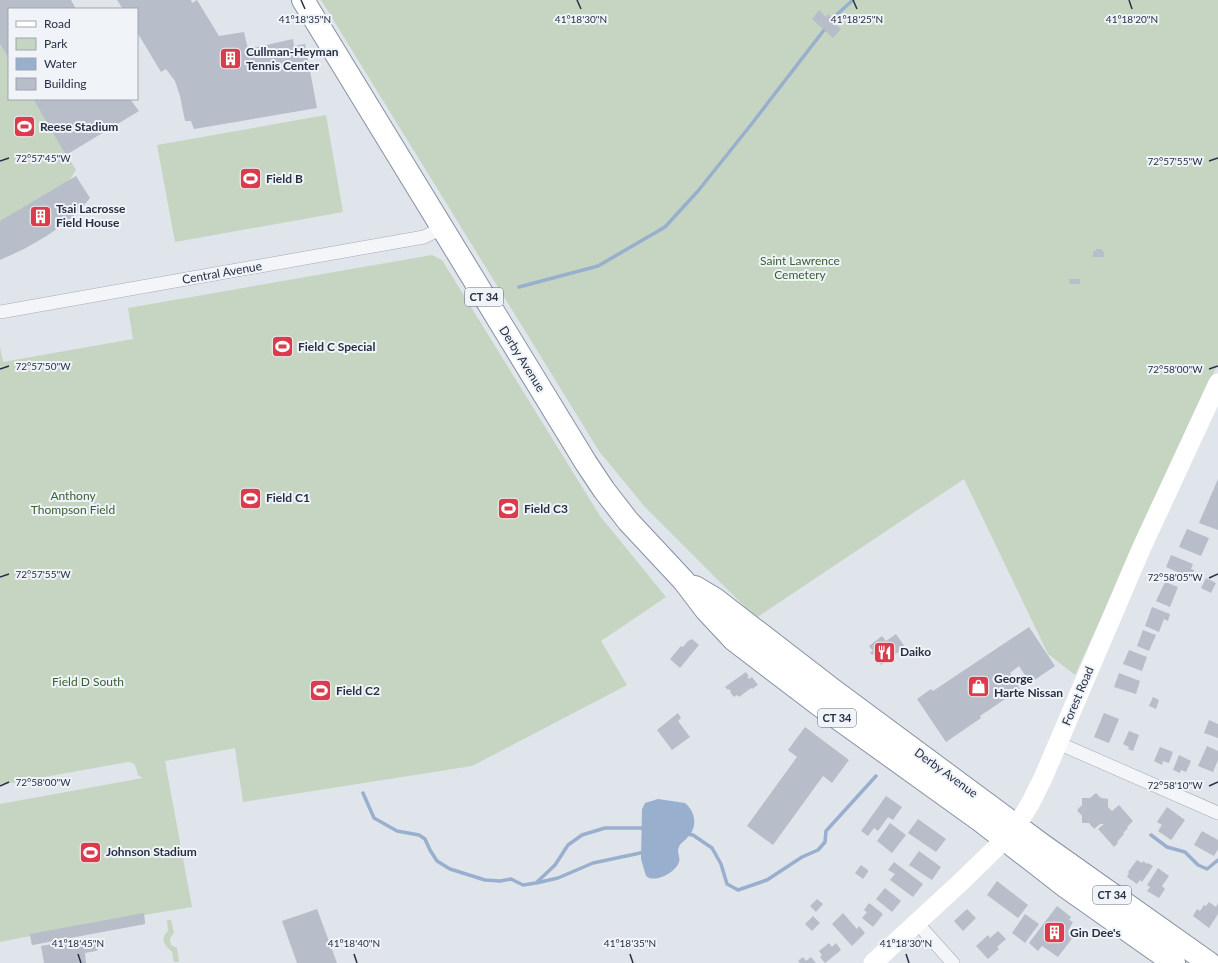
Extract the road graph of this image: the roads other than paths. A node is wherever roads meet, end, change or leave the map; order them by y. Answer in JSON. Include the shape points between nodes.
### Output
{"nodes":[{"id":1,"x":303,"y":0,"type":"edge"},
{"id":2,"x":442,"y":228,"type":"junction"},
{"id":3,"x":0,"y":312,"type":"edge"},
{"id":4,"x":1218,"y":383,"type":"edge"},
{"id":5,"x":1058,"y":743,"type":"junction"},
{"id":6,"x":1218,"y":813,"type":"edge"},
{"id":7,"x":1010,"y":832,"type":"junction"},
{"id":8,"x":917,"y":923,"type":"junction"},
{"id":9,"x":873,"y":963,"type":"edge"},
{"id":10,"x":953,"y":963,"type":"edge"},
{"id":11,"x":1174,"y":963,"type":"edge"},
{"id":12,"x":1209,"y":963,"type":"edge"}],
"edges":[{"from":1,"to":2,"type":"highway","name":"Derby Avenue","number":"CT 34"},
{"from":2,"to":3,"type":"street","name":"Central Avenue","via":[[424,237]]},
{"from":2,"to":7,"type":"highway","name":"Derby Avenue","number":"CT 34","via":[[600,484],[628,521],[734,640],[820,693],[981,821]]},
{"from":4,"to":5,"type":"main road","name":"Forest Road","via":[[1141,549]]},
{"from":5,"to":6,"type":"street"},
{"from":5,"to":7,"type":"main road","name":"Forest Road","via":[[1037,791]]},
{"from":7,"to":8,"type":"main road","name":"Forest Road"},
{"from":7,"to":11,"type":"highway","name":"Derby Avenue","number":"CT 34","via":[[1066,887]]},
{"from":7,"to":12,"type":"highway","name":"Derby Avenue","number":"CT 34","via":[[1041,844]]},
{"from":8,"to":9,"type":"main road","name":"Forest Road"},
{"from":8,"to":10,"type":"street"}]}
